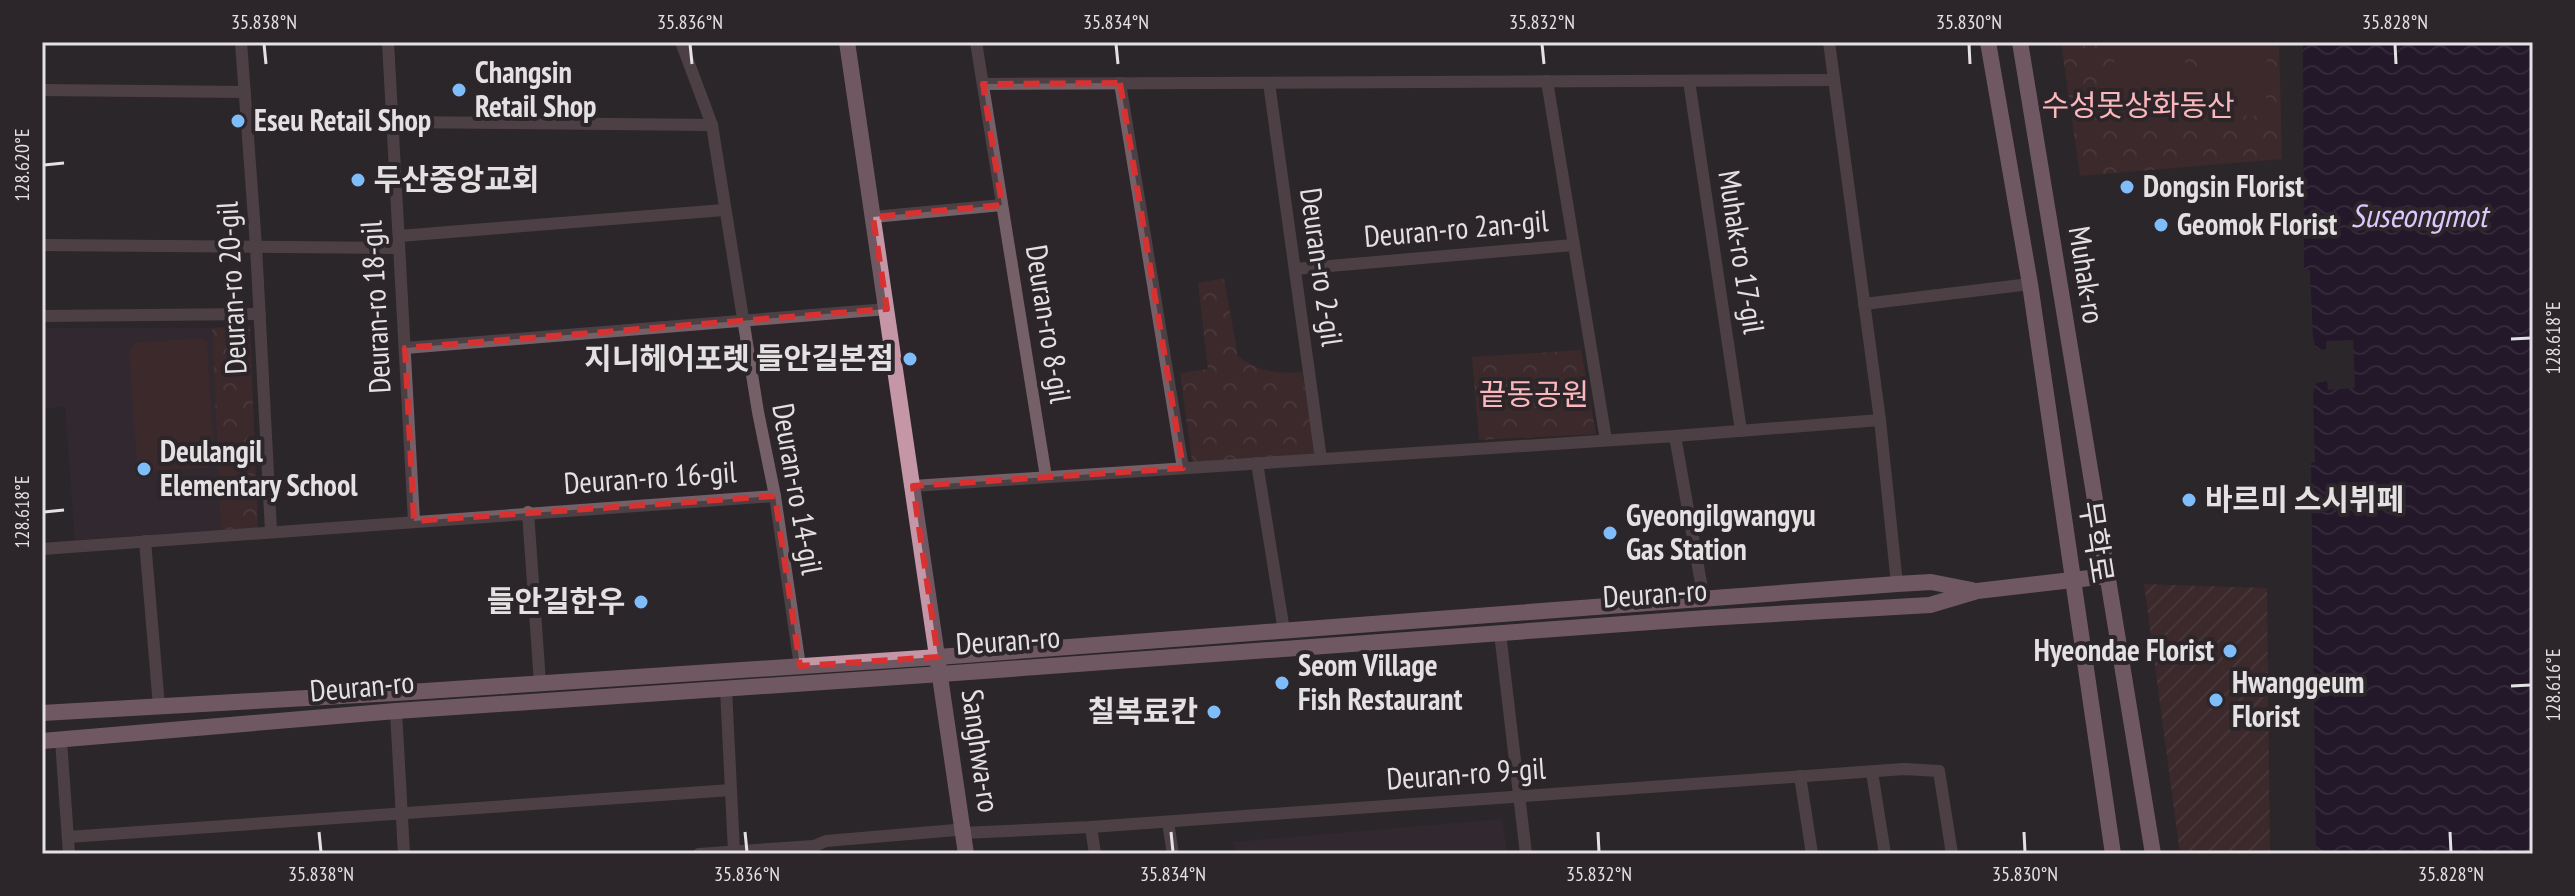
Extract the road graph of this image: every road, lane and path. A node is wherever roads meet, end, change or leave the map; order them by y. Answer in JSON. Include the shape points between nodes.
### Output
{"nodes":[{"id":1,"x":241,"y":42,"type":"edge"},
{"id":2,"x":388,"y":42,"type":"edge"},
{"id":3,"x":681,"y":42,"type":"edge"},
{"id":4,"x":847,"y":42,"type":"edge"},
{"id":5,"x":976,"y":42,"type":"edge"},
{"id":6,"x":1829,"y":42,"type":"edge"},
{"id":7,"x":1988,"y":42,"type":"edge"},
{"id":8,"x":2020,"y":42,"type":"edge"},
{"id":9,"x":1834,"y":80,"type":"junction"},
{"id":10,"x":1547,"y":81,"type":"junction"},
{"id":11,"x":1689,"y":81,"type":"junction"},
{"id":12,"x":1120,"y":83,"type":"junction"},
{"id":13,"x":1269,"y":83,"type":"junction"},
{"id":14,"x":983,"y":84,"type":"junction"},
{"id":15,"x":42,"y":90,"type":"edge"},
{"id":16,"x":245,"y":92,"type":"junction"},
{"id":17,"x":392,"y":122,"type":"junction"},
{"id":18,"x":712,"y":125,"type":"junction"},
{"id":19,"x":1002,"y":205,"type":"junction"},
{"id":20,"x":724,"y":210,"type":"junction"},
{"id":21,"x":873,"y":217,"type":"junction"},
{"id":22,"x":399,"y":242,"type":"junction"},
{"id":23,"x":42,"y":245,"type":"edge"},
{"id":24,"x":1573,"y":245,"type":"junction"},
{"id":25,"x":256,"y":246,"type":"junction"},
{"id":26,"x":1295,"y":269,"type":"junction"},
{"id":27,"x":2030,"y":284,"type":"junction"},
{"id":28,"x":1864,"y":304,"type":"junction"},
{"id":29,"x":887,"y":309,"type":"junction"},
{"id":30,"x":260,"y":314,"type":"junction"},
{"id":31,"x":42,"y":316,"type":"edge"},
{"id":32,"x":742,"y":321,"type":"junction"},
{"id":33,"x":405,"y":348,"type":"junction"},
{"id":34,"x":1880,"y":420,"type":"junction"},
{"id":35,"x":1741,"y":431,"type":"junction"},
{"id":36,"x":1675,"y":436,"type":"junction"},
{"id":37,"x":1606,"y":440,"type":"junction"},
{"id":38,"x":1321,"y":459,"type":"junction"},
{"id":39,"x":1257,"y":463,"type":"junction"},
{"id":40,"x":1183,"y":468,"type":"junction"},
{"id":41,"x":1046,"y":477,"type":"junction"},
{"id":42,"x":913,"y":486,"type":"junction"},
{"id":43,"x":775,"y":496,"type":"junction"},
{"id":44,"x":528,"y":512,"type":"junction"},
{"id":45,"x":414,"y":521,"type":"junction"},
{"id":46,"x":271,"y":531,"type":"junction"},
{"id":47,"x":145,"y":541,"type":"junction"},
{"id":48,"x":42,"y":549,"type":"edge"},
{"id":49,"x":2107,"y":576,"type":"junction"},
{"id":50,"x":2073,"y":580,"type":"junction"},
{"id":51,"x":1897,"y":584,"type":"junction"},
{"id":52,"x":1977,"y":591,"type":"junction"},
{"id":53,"x":1704,"y":600,"type":"junction"},
{"id":54,"x":1284,"y":631,"type":"junction"},
{"id":55,"x":1500,"y":633,"type":"junction"},
{"id":56,"x":938,"y":657,"type":"junction"},
{"id":57,"x":800,"y":666,"type":"junction"},
{"id":58,"x":941,"y":674,"type":"junction"},
{"id":59,"x":540,"y":683,"type":"junction"},
{"id":60,"x":726,"y":689,"type":"junction"},
{"id":61,"x":159,"y":706,"type":"junction"},
{"id":62,"x":396,"y":711,"type":"junction"},
{"id":63,"x":42,"y":713,"type":"edge"},
{"id":64,"x":61,"y":740,"type":"junction"},
{"id":65,"x":42,"y":741,"type":"edge"},
{"id":66,"x":1872,"y":772,"type":"junction"},
{"id":67,"x":1800,"y":776,"type":"junction"},
{"id":68,"x":731,"y":790,"type":"junction"},
{"id":69,"x":1518,"y":797,"type":"junction"},
{"id":70,"x":402,"y":812,"type":"junction"},
{"id":71,"x":1168,"y":822,"type":"junction"},
{"id":72,"x":1091,"y":827,"type":"junction"},
{"id":73,"x":963,"y":833,"type":"junction"},
{"id":74,"x":68,"y":837,"type":"junction"},
{"id":75,"x":814,"y":850,"type":"edge"},
{"id":76,"x":734,"y":851,"type":"junction"},
{"id":77,"x":69,"y":854,"type":"edge"},
{"id":78,"x":404,"y":854,"type":"edge"},
{"id":79,"x":699,"y":854,"type":"edge"},
{"id":80,"x":966,"y":854,"type":"edge"},
{"id":81,"x":1095,"y":854,"type":"edge"},
{"id":82,"x":1173,"y":854,"type":"edge"},
{"id":83,"x":1526,"y":854,"type":"edge"},
{"id":84,"x":1812,"y":854,"type":"edge"},
{"id":85,"x":1885,"y":854,"type":"edge"},
{"id":86,"x":1952,"y":854,"type":"edge"},
{"id":87,"x":2113,"y":854,"type":"edge"},
{"id":88,"x":2153,"y":854,"type":"edge"}],
"edges":[{"from":1,"to":16,"type":"street","name":"Deuran-ro 20-gil"},
{"from":2,"to":17,"type":"street","name":"Deuran-ro 18-gil"},
{"from":3,"to":18,"type":"street","name":"Deuran-ro 14-gil"},
{"from":4,"to":21,"type":"main road","name":"Sanghwa-ro"},
{"from":5,"to":14,"type":"street","name":"Deuran-ro 8-gil"},
{"from":6,"to":9,"type":"street"},
{"from":7,"to":27,"type":"main road","name":"Muhak-ro"},
{"from":8,"to":49,"type":"main road","name":"Muhak-ro"},
{"from":9,"to":11,"type":"street"},
{"from":9,"to":28,"type":"street"},
{"from":10,"to":11,"type":"street"},
{"from":10,"to":13,"type":"street"},
{"from":10,"to":24,"type":"street"},
{"from":11,"to":35,"type":"street","name":"Muhak-ro 17-gil"},
{"from":12,"to":13,"type":"street"},
{"from":12,"to":14,"type":"street"},
{"from":12,"to":40,"type":"street"},
{"from":13,"to":26,"type":"street","name":"Deuran-ro 2-gil"},
{"from":14,"to":19,"type":"street","name":"Deuran-ro 8-gil"},
{"from":15,"to":16,"type":"street"},
{"from":16,"to":25,"type":"street","name":"Deuran-ro 20-gil"},
{"from":17,"to":18,"type":"street"},
{"from":17,"to":22,"type":"street","name":"Deuran-ro 18-gil"},
{"from":18,"to":20,"type":"street","name":"Deuran-ro 14-gil"},
{"from":19,"to":21,"type":"street"},
{"from":19,"to":41,"type":"street","name":"Deuran-ro 8-gil"},
{"from":20,"to":22,"type":"street"},
{"from":20,"to":32,"type":"street","name":"Deuran-ro 14-gil"},
{"from":21,"to":29,"type":"main road","name":"Sanghwa-ro"},
{"from":22,"to":25,"type":"street"},
{"from":22,"to":33,"type":"street","name":"Deuran-ro 18-gil"},
{"from":23,"to":25,"type":"street"},
{"from":24,"to":26,"type":"street","name":"Deuran-ro 2an-gil"},
{"from":24,"to":37,"type":"street"},
{"from":25,"to":30,"type":"street","name":"Deuran-ro 20-gil"},
{"from":26,"to":38,"type":"street","name":"Deuran-ro 2-gil"},
{"from":27,"to":28,"type":"street"},
{"from":27,"to":50,"type":"main road","name":"Muhak-ro"},
{"from":28,"to":34,"type":"street"},
{"from":29,"to":32,"type":"street"},
{"from":29,"to":42,"type":"main road","name":"Sanghwa-ro"},
{"from":30,"to":31,"type":"street"},
{"from":30,"to":46,"type":"street","name":"Deuran-ro 20-gil"},
{"from":32,"to":33,"type":"street"},
{"from":32,"to":43,"type":"street","name":"Deuran-ro 14-gil"},
{"from":33,"to":45,"type":"street","name":"Deuran-ro 18-gil"},
{"from":34,"to":35,"type":"street"},
{"from":34,"to":51,"type":"street"},
{"from":35,"to":36,"type":"street"},
{"from":36,"to":37,"type":"street"},
{"from":36,"to":53,"type":"street"},
{"from":37,"to":38,"type":"street"},
{"from":38,"to":39,"type":"street"},
{"from":39,"to":40,"type":"street"},
{"from":39,"to":54,"type":"street"},
{"from":40,"to":41,"type":"street"},
{"from":41,"to":42,"type":"street"},
{"from":42,"to":56,"type":"main road","name":"Sanghwa-ro"},
{"from":43,"to":44,"type":"street","name":"Deuran-ro 16-gil"},
{"from":43,"to":57,"type":"street","name":"Deuran-ro 14-gil"},
{"from":44,"to":45,"type":"street","name":"Deuran-ro 16-gil"},
{"from":44,"to":59,"type":"street","name":"Deuran-ro 16-gil"},
{"from":45,"to":46,"type":"street","name":"Deuran-ro 16-gil"},
{"from":46,"to":47,"type":"street","name":"Deuran-ro 16-gil"},
{"from":47,"to":48,"type":"street","name":"Deuran-ro 16-gil"},
{"from":47,"to":61,"type":"street"},
{"from":49,"to":50,"type":"main road","name":"Deuran-ro"},
{"from":49,"to":88,"type":"main road","name":"Muhak-ro"},
{"from":50,"to":52,"type":"main road","name":"Deuran-ro"},
{"from":50,"to":87,"type":"main road","name":"Muhak-ro"},
{"from":51,"to":52,"type":"main road","name":"Deuran-ro","via":[[1931,582]]},
{"from":51,"to":53,"type":"main road","name":"Deuran-ro"},
{"from":52,"to":55,"type":"main road","name":"Deuran-ro","via":[[1930,605]]},
{"from":53,"to":54,"type":"main road","name":"Deuran-ro"},
{"from":54,"to":56,"type":"main road","name":"Deuran-ro"},
{"from":55,"to":58,"type":"main road","name":"Deuran-ro"},
{"from":55,"to":69,"type":"street"},
{"from":56,"to":57,"type":"main road","name":"Deuran-ro"},
{"from":56,"to":58,"type":"main road","name":"Sanghwa-ro"},
{"from":57,"to":59,"type":"main road","name":"Deuran-ro"},
{"from":58,"to":60,"type":"main road","name":"Deuran-ro"},
{"from":58,"to":73,"type":"main road","name":"Sanghwa-ro"},
{"from":59,"to":61,"type":"main road","name":"Deuran-ro"},
{"from":60,"to":62,"type":"main road","name":"Deuran-ro"},
{"from":60,"to":68,"type":"street"},
{"from":61,"to":63,"type":"main road","name":"Deuran-ro"},
{"from":62,"to":64,"type":"main road","name":"Deuran-ro"},
{"from":62,"to":70,"type":"street"},
{"from":64,"to":65,"type":"main road","name":"Deuran-ro"},
{"from":64,"to":74,"type":"street"},
{"from":66,"to":67,"type":"street","name":"Deuran-ro 9-gil"},
{"from":66,"to":85,"type":"street"},
{"from":66,"to":86,"type":"street","name":"Deuran-ro 9-gil","via":[[1939,771]]},
{"from":67,"to":69,"type":"street","name":"Deuran-ro 9-gil"},
{"from":67,"to":84,"type":"street"},
{"from":68,"to":70,"type":"street"},
{"from":68,"to":76,"type":"street"},
{"from":69,"to":71,"type":"street","name":"Deuran-ro 9-gil"},
{"from":69,"to":83,"type":"street"},
{"from":70,"to":74,"type":"street"},
{"from":70,"to":78,"type":"street"},
{"from":71,"to":72,"type":"street","name":"Deuran-ro 9-gil"},
{"from":71,"to":82,"type":"street"},
{"from":72,"to":73,"type":"street","name":"Sanghwa-ro"},
{"from":72,"to":81,"type":"street"},
{"from":73,"to":75,"type":"street","name":"Sanghwa-ro","via":[[826,841]]},
{"from":73,"to":80,"type":"main road","name":"Sanghwa-ro"},
{"from":74,"to":77,"type":"street"},
{"from":75,"to":76,"type":"street","name":"Sanghwa-ro"},
{"from":76,"to":79,"type":"street","name":"Sanghwa-ro"}]}
